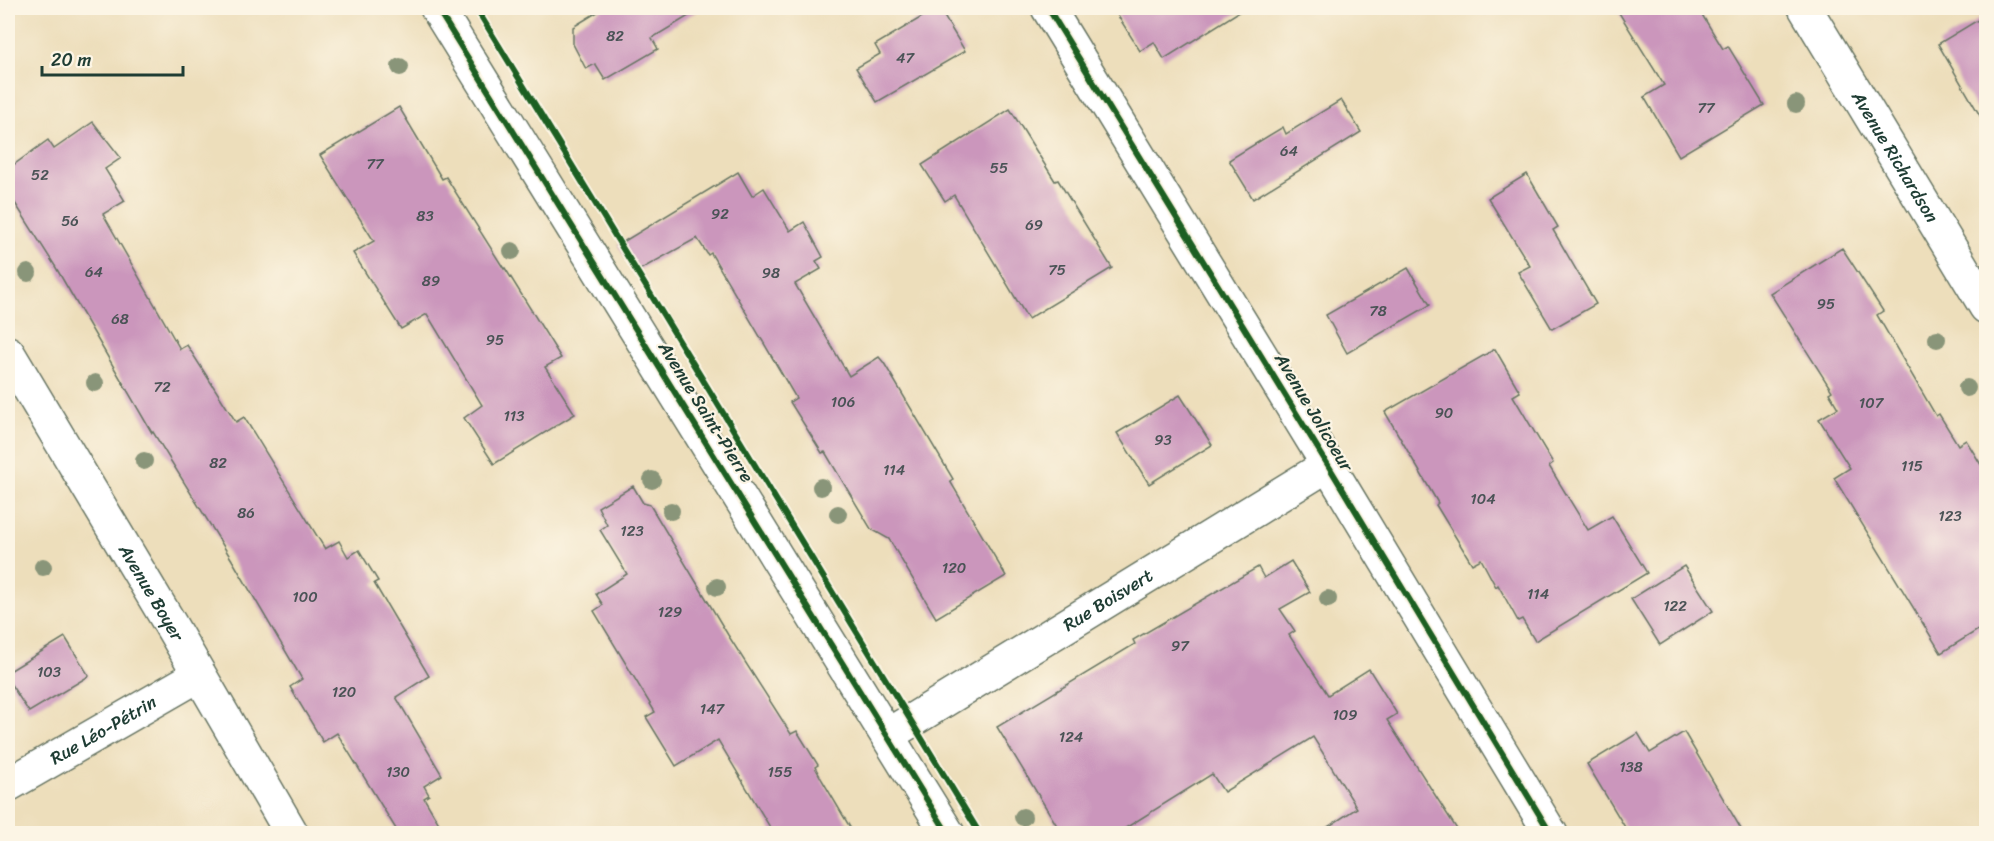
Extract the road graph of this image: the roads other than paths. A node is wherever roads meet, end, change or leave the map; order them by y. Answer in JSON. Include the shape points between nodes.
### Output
{"nodes":[{"id":1,"x":437,"y":8,"type":"edge"},
{"id":2,"x":1048,"y":8,"type":"edge"},
{"id":3,"x":1805,"y":8,"type":"edge"},
{"id":4,"x":1986,"y":307,"type":"edge"},
{"id":5,"x":8,"y":352,"type":"edge"},
{"id":6,"x":1328,"y":465,"type":"junction"},
{"id":7,"x":199,"y":675,"type":"junction"},
{"id":8,"x":888,"y":735,"type":"junction"},
{"id":9,"x":8,"y":785,"type":"edge"},
{"id":10,"x":292,"y":834,"type":"edge"},
{"id":11,"x":948,"y":834,"type":"edge"},
{"id":12,"x":1551,"y":834,"type":"edge"}],
"edges":[{"from":1,"to":8,"type":"street","name":"Avenue Saint-Pierre"},
{"from":2,"to":6,"type":"street","name":"Avenue Jolicoeur"},
{"from":3,"to":4,"type":"street","name":"Avenue Richardson"},
{"from":5,"to":7,"type":"street","name":"Avenue Boyer"},
{"from":6,"to":8,"type":"street","name":"Rue Boisvert"},
{"from":6,"to":12,"type":"street","name":"Avenue Jolicoeur"},
{"from":7,"to":9,"type":"street","name":"Rue Léo-Pétrin"},
{"from":7,"to":10,"type":"street","name":"Avenue Boyer"},
{"from":8,"to":11,"type":"street","name":"Avenue Saint-Pierre"}]}
